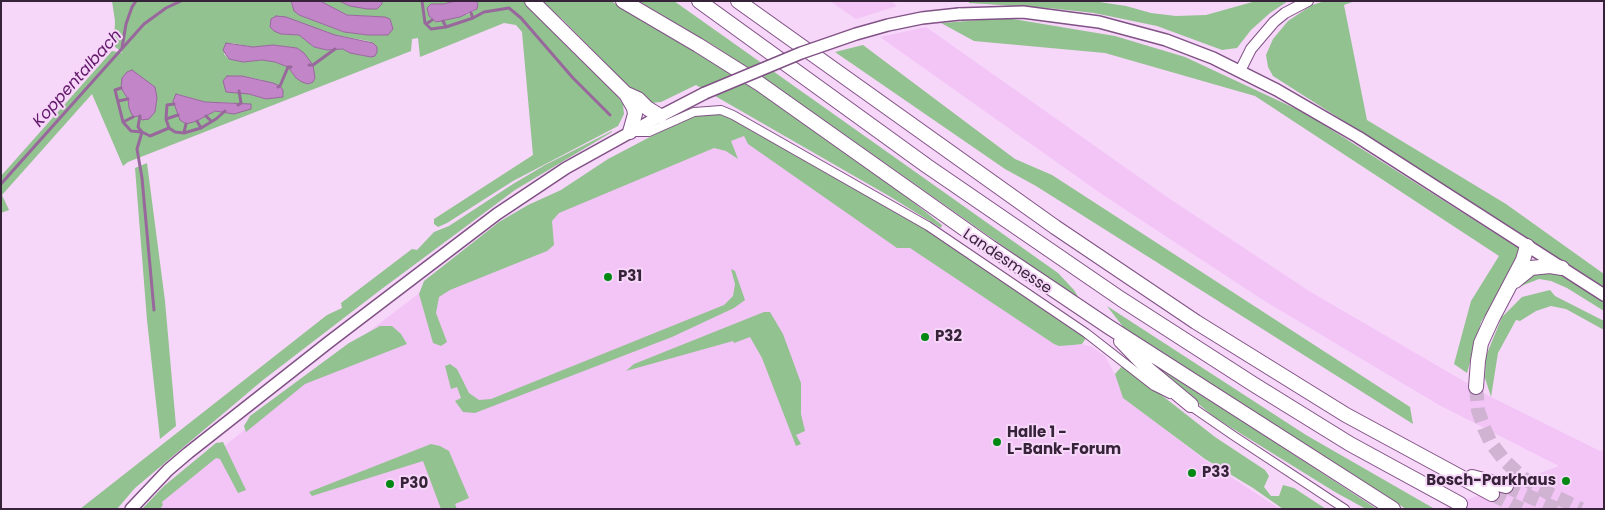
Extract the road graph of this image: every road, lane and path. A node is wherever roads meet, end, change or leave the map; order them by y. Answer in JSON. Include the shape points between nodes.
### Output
{"nodes":[{"id":1,"x":532,"y":1,"type":"edge"},
{"id":2,"x":623,"y":1,"type":"edge"},
{"id":3,"x":699,"y":1,"type":"edge"},
{"id":4,"x":738,"y":1,"type":"edge"},
{"id":5,"x":1308,"y":1,"type":"edge"},
{"id":6,"x":1240,"y":71,"type":"junction"},
{"id":7,"x":626,"y":94,"type":"junction"},
{"id":8,"x":660,"y":116,"type":"junction"},
{"id":9,"x":630,"y":132,"type":"junction"},
{"id":10,"x":1527,"y":246,"type":"junction"},
{"id":11,"x":1562,"y":268,"type":"junction"},
{"id":12,"x":1511,"y":285,"type":"junction"},
{"id":13,"x":1604,"y":295,"type":"edge"},
{"id":14,"x":1109,"y":327,"type":"junction"},
{"id":15,"x":1476,"y":387,"type":"tunnel mouth"},
{"id":16,"x":1191,"y":405,"type":"junction"},
{"id":17,"x":1447,"y":470,"type":"junction"},
{"id":18,"x":1506,"y":486,"type":"tunnel mouth"},
{"id":19,"x":1492,"y":494,"type":"tunnel mouth"},
{"id":20,"x":1460,"y":504,"type":"dead end"},
{"id":21,"x":131,"y":509,"type":"edge"},
{"id":22,"x":1345,"y":509,"type":"edge"},
{"id":23,"x":1394,"y":509,"type":"edge"}],
"edges":[{"from":1,"to":7,"type":"highway"},
{"from":2,"to":14,"type":"highway","via":[[760,84]]},
{"from":3,"to":20,"type":"highway","via":[[927,166],[1121,299],[1350,444]]},
{"from":4,"to":17,"type":"highway","via":[[1055,227],[1188,317],[1346,415]]},
{"from":5,"to":6,"type":"street","via":[[1274,22],[1251,49]]},
{"from":6,"to":8,"type":"main road","bridge":true,"via":[[1166,40],[1099,22],[1022,12],[960,14],[905,22],[856,34],[705,93]]},
{"from":6,"to":10,"type":"main road","via":[[1358,136]]},
{"from":7,"to":8,"type":"highway"},
{"from":7,"to":9,"type":"highway","via":[[634,108]]},
{"from":8,"to":9,"type":"main road"},
{"from":9,"to":16,"type":"street","name":"Landesmesse","via":[[648,132],[694,112],[721,110],[733,115],[928,226],[1086,333],[1154,386]]},
{"from":9,"to":21,"type":"main road","via":[[566,168],[462,240],[188,453]]},
{"from":10,"to":11,"type":"main road"},
{"from":10,"to":12,"type":"highway"},
{"from":11,"to":12,"type":"highway","via":[[1531,268]]},
{"from":11,"to":13,"type":"main road"},
{"from":12,"to":15,"type":"highway","via":[[1481,343]]},
{"from":14,"to":16,"type":"highway","via":[[1150,371]]},
{"from":14,"to":23,"type":"highway"},
{"from":16,"to":22,"type":"street","name":"Landesmesse"},
{"from":17,"to":18,"type":"highway"},
{"from":17,"to":19,"type":"highway"}]}
